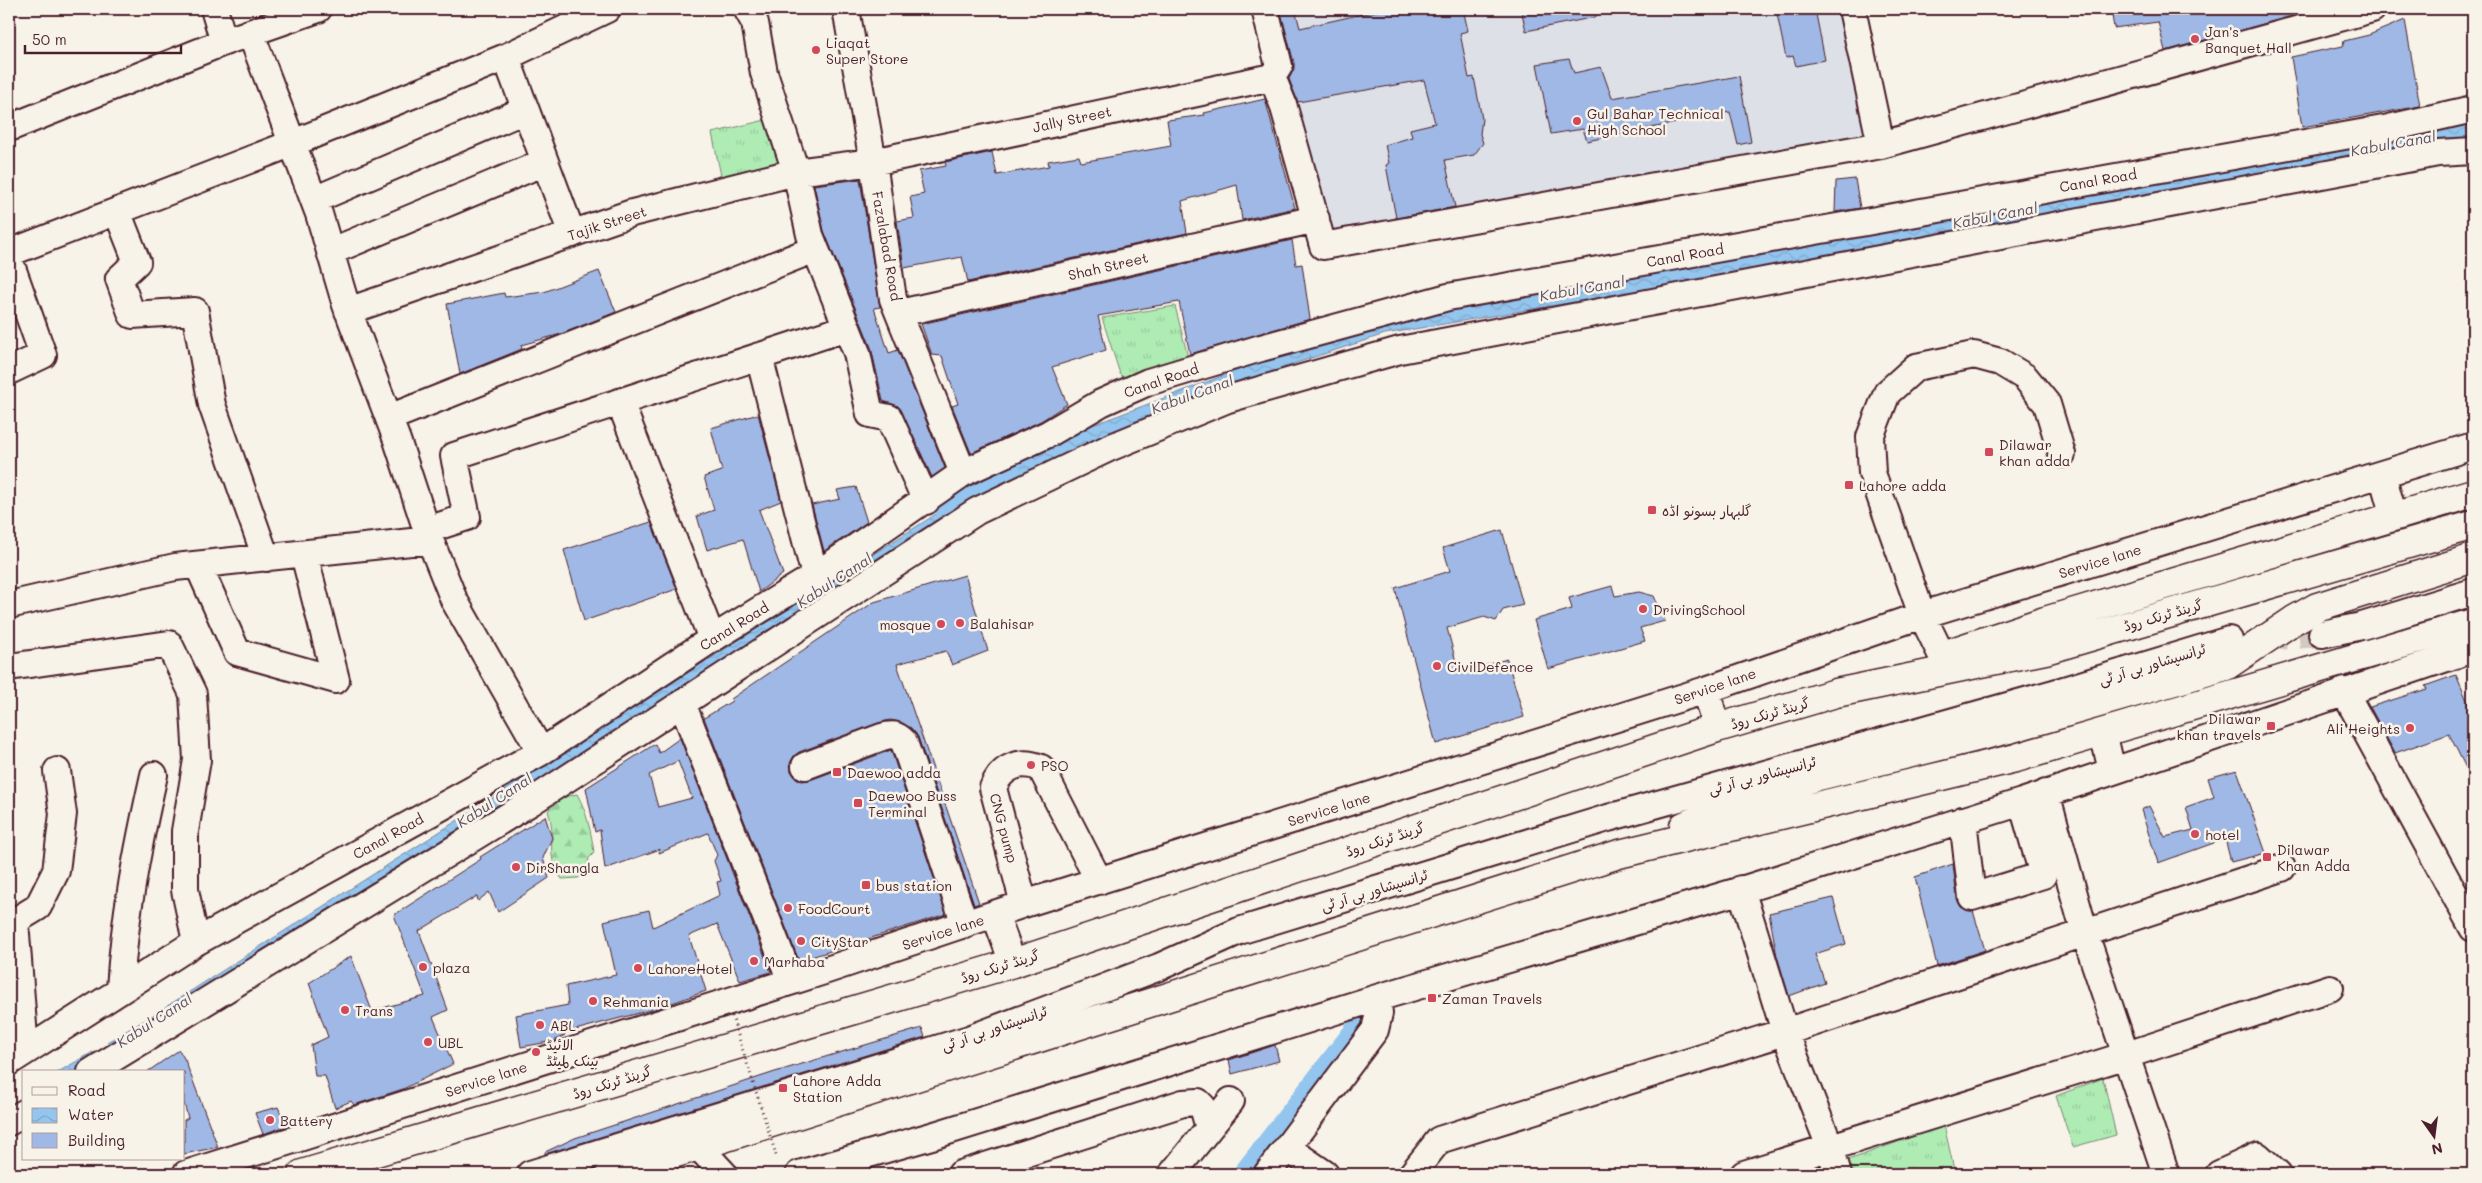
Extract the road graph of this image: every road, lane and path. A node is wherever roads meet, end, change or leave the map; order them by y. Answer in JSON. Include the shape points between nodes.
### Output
{"nodes":[{"id":1,"x":214,"y":9,"type":"edge"},
{"id":2,"x":318,"y":9,"type":"edge"},
{"id":3,"x":607,"y":9,"type":"edge"},
{"id":4,"x":747,"y":9,"type":"edge"},
{"id":5,"x":846,"y":9,"type":"edge"},
{"id":6,"x":1265,"y":9,"type":"edge"},
{"id":7,"x":1852,"y":9,"type":"edge"},
{"id":8,"x":2372,"y":9,"type":"edge"},
{"id":9,"x":251,"y":34,"type":"junction"},
{"id":10,"x":224,"y":42,"type":"junction"},
{"id":11,"x":506,"y":57,"type":"junction"},
{"id":12,"x":1272,"y":77,"type":"junction"},
{"id":13,"x":526,"y":110,"type":"junction"},
{"id":14,"x":2473,"y":110,"type":"edge"},
{"id":15,"x":9,"y":128,"type":"edge"},
{"id":16,"x":293,"y":143,"type":"junction"},
{"id":17,"x":1881,"y":145,"type":"junction"},
{"id":18,"x":2473,"y":151,"type":"edge"},
{"id":19,"x":545,"y":162,"type":"junction"},
{"id":20,"x":873,"y":162,"type":"junction"},
{"id":21,"x":796,"y":172,"type":"junction"},
{"id":22,"x":314,"y":200,"type":"junction"},
{"id":23,"x":118,"y":211,"type":"junction"},
{"id":24,"x":1316,"y":219,"type":"junction"},
{"id":25,"x":572,"y":234,"type":"junction"},
{"id":26,"x":815,"y":249,"type":"junction"},
{"id":27,"x":330,"y":252,"type":"junction"},
{"id":28,"x":9,"y":253,"type":"edge"},
{"id":29,"x":9,"y":259,"type":"edge"},
{"id":30,"x":348,"y":311,"type":"junction"},
{"id":31,"x":900,"y":313,"type":"junction"},
{"id":32,"x":846,"y":328,"type":"junction"},
{"id":33,"x":759,"y":356,"type":"junction"},
{"id":34,"x":9,"y":371,"type":"edge"},
{"id":35,"x":620,"y":402,"type":"junction"},
{"id":36,"x":389,"y":418,"type":"junction"},
{"id":37,"x":2473,"y":446,"type":"edge"},
{"id":38,"x":2062,"y":454,"type":"dead end"},
{"id":39,"x":963,"y":473,"type":"junction"},
{"id":40,"x":2382,"y":474,"type":"junction"},
{"id":41,"x":2473,"y":493,"type":"edge"},
{"id":42,"x":926,"y":501,"type":"junction"},
{"id":43,"x":2394,"y":517,"type":"junction"},
{"id":44,"x":2473,"y":525,"type":"edge"},
{"id":45,"x":428,"y":535,"type":"junction"},
{"id":46,"x":304,"y":554,"type":"junction"},
{"id":47,"x":266,"y":558,"type":"junction"},
{"id":48,"x":2473,"y":558,"type":"edge"},
{"id":49,"x":198,"y":565,"type":"junction"},
{"id":50,"x":815,"y":576,"type":"junction"},
{"id":51,"x":2473,"y":592,"type":"edge"},
{"id":52,"x":9,"y":605,"type":"edge"},
{"id":53,"x":1922,"y":615,"type":"junction"},
{"id":54,"x":2473,"y":623,"type":"edge"},
{"id":55,"x":2322,"y":634,"type":"tunnel mouth"},
{"id":56,"x":712,"y":639,"type":"junction"},
{"id":57,"x":2229,"y":640,"type":"dead end"},
{"id":58,"x":2473,"y":649,"type":"edge"},
{"id":59,"x":1942,"y":656,"type":"junction"},
{"id":60,"x":9,"y":668,"type":"edge"},
{"id":61,"x":1706,"y":690,"type":"junction"},
{"id":62,"x":2344,"y":691,"type":"junction"},
{"id":63,"x":1836,"y":693,"type":"junction"},
{"id":64,"x":682,"y":703,"type":"junction"},
{"id":65,"x":1717,"y":728,"type":"junction"},
{"id":66,"x":2103,"y":732,"type":"junction"},
{"id":67,"x":541,"y":752,"type":"junction"},
{"id":68,"x":805,"y":766,"type":"dead end"},
{"id":69,"x":2112,"y":771,"type":"junction"},
{"id":70,"x":57,"y":772,"type":"dead end"},
{"id":71,"x":154,"y":775,"type":"dead end"},
{"id":72,"x":2034,"y":798,"type":"junction"},
{"id":73,"x":1963,"y":820,"type":"junction"},
{"id":74,"x":1619,"y":854,"type":"junction"},
{"id":75,"x":2282,"y":868,"type":"dead end"},
{"id":76,"x":1099,"y":881,"type":"junction"},
{"id":77,"x":1741,"y":889,"type":"junction"},
{"id":78,"x":1024,"y":904,"type":"junction"},
{"id":79,"x":995,"y":914,"type":"junction"},
{"id":80,"x":965,"y":925,"type":"junction"},
{"id":81,"x":2473,"y":928,"type":"edge"},
{"id":82,"x":2085,"y":934,"type":"junction"},
{"id":83,"x":196,"y":942,"type":"junction"},
{"id":84,"x":1012,"y":963,"type":"junction"},
{"id":85,"x":790,"y":981,"type":"junction"},
{"id":86,"x":2330,"y":988,"type":"dead end"},
{"id":87,"x":120,"y":990,"type":"junction"},
{"id":88,"x":15,"y":997,"type":"edge"},
{"id":89,"x":1377,"y":998,"type":"junction"},
{"id":90,"x":732,"y":1016,"type":"dead end"},
{"id":91,"x":1785,"y":1032,"type":"junction"},
{"id":92,"x":2127,"y":1055,"type":"junction"},
{"id":93,"x":17,"y":1056,"type":"edge"},
{"id":94,"x":94,"y":1070,"type":"edge"},
{"id":95,"x":1231,"y":1101,"type":"dead end"},
{"id":96,"x":22,"y":1114,"type":"edge"},
{"id":97,"x":9,"y":1122,"type":"edge"},
{"id":98,"x":1209,"y":1128,"type":"junction"},
{"id":99,"x":699,"y":1147,"type":"junction"},
{"id":100,"x":1830,"y":1147,"type":"junction"},
{"id":101,"x":1287,"y":1148,"type":"junction"},
{"id":102,"x":776,"y":1158,"type":"dead end"},
{"id":103,"x":186,"y":1174,"type":"edge"},
{"id":104,"x":302,"y":1174,"type":"edge"},
{"id":105,"x":530,"y":1174,"type":"edge"},
{"id":106,"x":610,"y":1174,"type":"edge"},
{"id":107,"x":724,"y":1174,"type":"edge"},
{"id":108,"x":799,"y":1174,"type":"edge"},
{"id":109,"x":961,"y":1174,"type":"edge"},
{"id":110,"x":1172,"y":1174,"type":"edge"},
{"id":111,"x":1267,"y":1174,"type":"edge"},
{"id":112,"x":1325,"y":1174,"type":"edge"},
{"id":113,"x":1412,"y":1174,"type":"edge"},
{"id":114,"x":1744,"y":1174,"type":"edge"},
{"id":115,"x":1838,"y":1174,"type":"edge"},
{"id":116,"x":2166,"y":1174,"type":"edge"},
{"id":117,"x":2219,"y":1174,"type":"edge"},
{"id":118,"x":2278,"y":1174,"type":"edge"}],
"edges":[{"from":1,"to":10,"type":"street"},
{"from":2,"to":9,"type":"street"},
{"from":3,"to":11,"type":"street"},
{"from":4,"to":21,"type":"street","via":[[755,24],[764,73]]},
{"from":5,"to":20,"type":"street","name":"Fazalabad Road"},
{"from":6,"to":12,"type":"street","via":[[1279,66]]},
{"from":7,"to":17,"type":"street"},
{"from":8,"to":17,"type":"street"},
{"from":9,"to":10,"type":"street"},
{"from":9,"to":16,"type":"street"},
{"from":10,"to":15,"type":"street"},
{"from":11,"to":13,"type":"street"},
{"from":11,"to":16,"type":"street"},
{"from":12,"to":20,"type":"street","name":"Jally Street"},
{"from":12,"to":24,"type":"street","via":[[1283,104]]},
{"from":13,"to":19,"type":"street"},
{"from":13,"to":22,"type":"street"},
{"from":14,"to":39,"type":"street","name":"Canal Road","via":[[2389,128],[1448,297],[1148,382],[1101,402],[1048,434]]},
{"from":16,"to":22,"type":"street"},
{"from":16,"to":23,"type":"street"},
{"from":17,"to":24,"type":"street","via":[[1323,246]]},
{"from":18,"to":64,"type":"street","via":[[2438,152],[1400,350],[1228,399],[1109,448],[977,511]]},
{"from":19,"to":25,"type":"street"},
{"from":19,"to":27,"type":"street"},
{"from":20,"to":21,"type":"street","name":"Tajik Street"},
{"from":20,"to":31,"type":"street","name":"Fazalabad Road","via":[[893,299]]},
{"from":21,"to":25,"type":"street","name":"Tajik Street","via":[[632,213]]},
{"from":21,"to":26,"type":"street"},
{"from":22,"to":27,"type":"street"},
{"from":23,"to":28,"type":"street"},
{"from":23,"to":47,"type":"street","via":[[137,262],[119,279],[132,315],[195,311],[212,405]]},
{"from":24,"to":31,"type":"street","name":"Shah Street"},
{"from":25,"to":30,"type":"street","name":"Tajik Street"},
{"from":26,"to":32,"type":"street"},
{"from":26,"to":36,"type":"street"},
{"from":27,"to":30,"type":"street"},
{"from":29,"to":34,"type":"street","via":[[43,355]]},
{"from":30,"to":36,"type":"street"},
{"from":31,"to":39,"type":"street","name":"Fazalabad Road"},
{"from":32,"to":33,"type":"street"},
{"from":32,"to":42,"type":"street","via":[[857,353],[870,414],[889,418]]},
{"from":33,"to":35,"type":"street"},
{"from":33,"to":50,"type":"street"},
{"from":35,"to":45,"type":"street","via":[[454,456],[468,517]]},
{"from":35,"to":56,"type":"street"},
{"from":36,"to":45,"type":"street"},
{"from":37,"to":40,"type":"street","name":"Service lane"},
{"from":38,"to":53,"type":"street","via":[[2047,404],[2025,377],[2000,362],[1974,355],[1916,367],[1887,393],[1870,436],[1872,473]]},
{"from":39,"to":42,"type":"street","name":"Canal Road"},
{"from":40,"to":43,"type":"street"},
{"from":40,"to":53,"type":"street","name":"Service lane"},
{"from":41,"to":43,"type":"highway"},
{"from":42,"to":50,"type":"street","name":"Canal Road"},
{"from":43,"to":59,"type":"highway","via":[[2045,621]]},
{"from":44,"to":63,"type":"highway","name":"گرینڈ ٹرنک روڈ","via":[[2045,650]]},
{"from":45,"to":46,"type":"street"},
{"from":45,"to":67,"type":"street","via":[[454,600]]},
{"from":46,"to":47,"type":"street"},
{"from":46,"to":49,"type":"street","via":[[336,680],[236,652]]},
{"from":47,"to":49,"type":"street"},
{"from":48,"to":74,"type":"highway","via":[[2317,607],[2226,666],[2009,729],[1747,798]]},
{"from":49,"to":52,"type":"street"},
{"from":50,"to":56,"type":"street","name":"Canal Road"},
{"from":51,"to":55,"type":"street","via":[[2362,626]]},
{"from":53,"to":59,"type":"street"},
{"from":53,"to":61,"type":"street","name":"Service lane"},
{"from":54,"to":66,"type":"highway"},
{"from":56,"to":67,"type":"street","name":"Canal Road"},
{"from":57,"to":105,"type":"street","name":"ٹرانسپشاور بی آر ٹی","via":[[2054,693],[1608,818],[1239,931],[1159,967],[969,1039]]},
{"from":58,"to":62,"type":"street"},
{"from":59,"to":63,"type":"highway"},
{"from":60,"to":83,"type":"street","via":[[169,644],[193,694],[197,760],[185,831],[185,890]]},
{"from":61,"to":65,"type":"street"},
{"from":61,"to":76,"type":"street","name":"Service lane"},
{"from":62,"to":69,"type":"street"},
{"from":62,"to":81,"type":"street"},
{"from":63,"to":65,"type":"highway","name":"گرینڈ ٹرنک روڈ"},
{"from":64,"to":85,"type":"street"},
{"from":64,"to":94,"type":"street","via":[[531,802]]},
{"from":65,"to":84,"type":"highway","name":"گرینڈ ٹرنک روڈ"},
{"from":66,"to":69,"type":"street"},
{"from":66,"to":74,"type":"highway","via":[[2016,758]]},
{"from":67,"to":83,"type":"street","name":"Canal Road"},
{"from":68,"to":80,"type":"street","via":[[882,737],[894,734],[899,737],[904,742]]},
{"from":69,"to":72,"type":"street"},
{"from":70,"to":88,"type":"street","via":[[63,814],[56,871],[38,907],[15,921]]},
{"from":71,"to":87,"type":"street","via":[[123,940]]},
{"from":72,"to":73,"type":"street"},
{"from":72,"to":73,"type":"street","via":[[2043,875],[1972,897]]},
{"from":72,"to":82,"type":"street"},
{"from":73,"to":77,"type":"street"},
{"from":74,"to":99,"type":"highway"},
{"from":75,"to":82,"type":"street"},
{"from":76,"to":78,"type":"street","name":"Service lane"},
{"from":76,"to":78,"type":"street","name":"CNG pump","via":[[1042,768],[1032,764],[1014,765],[1003,771],[992,788]]},
{"from":77,"to":89,"type":"street"},
{"from":77,"to":91,"type":"street"},
{"from":78,"to":79,"type":"street","name":"Service lane"},
{"from":79,"to":80,"type":"street","name":"Service lane"},
{"from":79,"to":84,"type":"street"},
{"from":80,"to":85,"type":"street","name":"Service lane"},
{"from":82,"to":91,"type":"street"},
{"from":82,"to":92,"type":"street"},
{"from":83,"to":87,"type":"street","name":"Canal Road"},
{"from":84,"to":104,"type":"highway","name":"گرینڈ ٹرنک روڈ"},
{"from":85,"to":103,"type":"street","name":"Service lane"},
{"from":86,"to":92,"type":"street"},
{"from":87,"to":93,"type":"street","name":"Canal Road"},
{"from":88,"to":93,"type":"street"},
{"from":89,"to":101,"type":"street","via":[[1379,1014],[1375,1030]]},
{"from":89,"to":108,"type":"street"},
{"from":90,"to":102,"type":"path","bridge":true},
{"from":91,"to":100,"type":"street"},
{"from":91,"to":113,"type":"street","via":[[1439,1140]]},
{"from":92,"to":100,"type":"street"},
{"from":92,"to":116,"type":"street"},
{"from":95,"to":98,"type":"street"},
{"from":96,"to":97,"type":"street"},
{"from":98,"to":109,"type":"street","via":[[1203,1107],[1198,1102],[1183,1103]]},
{"from":98,"to":110,"type":"street"},
{"from":99,"to":106,"type":"highway"},
{"from":99,"to":107,"type":"street"},
{"from":100,"to":114,"type":"street"},
{"from":100,"to":115,"type":"street"},
{"from":101,"to":111,"type":"street"},
{"from":101,"to":112,"type":"street"},
{"from":117,"to":118,"type":"street","via":[[2258,1156]]}]}
